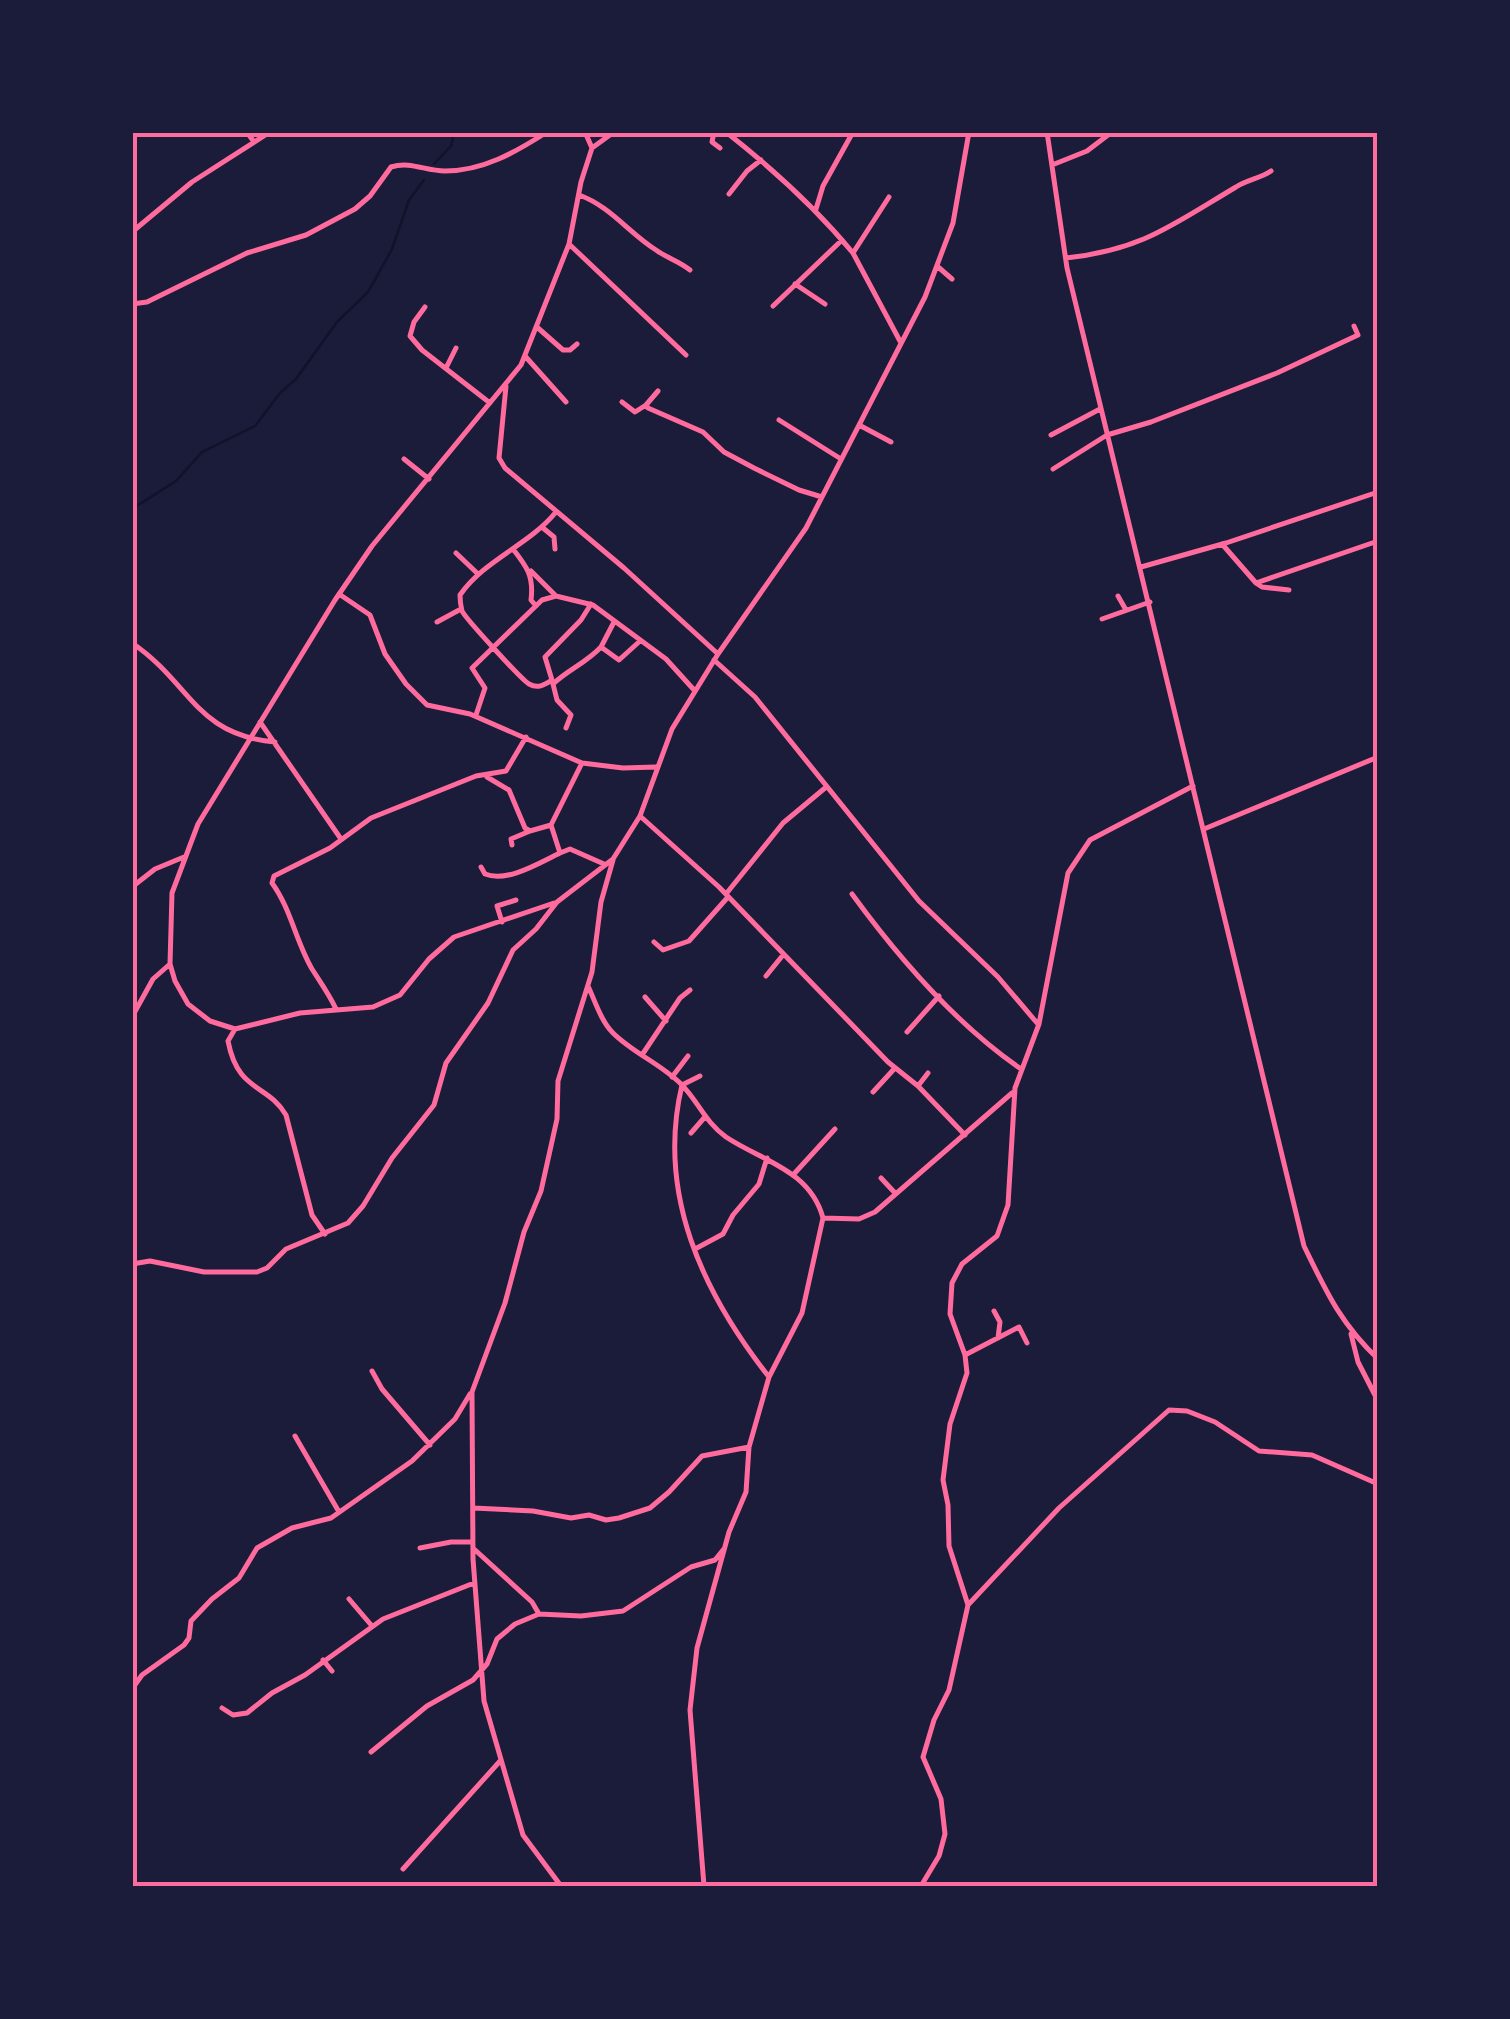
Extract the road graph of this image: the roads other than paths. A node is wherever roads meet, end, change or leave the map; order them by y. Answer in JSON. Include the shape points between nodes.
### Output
{"nodes":[{"id":1,"x":248,"y":132,"type":"edge"},
{"id":2,"x":270,"y":132,"type":"edge"},
{"id":3,"x":546,"y":132,"type":"edge"},
{"id":4,"x":585,"y":132,"type":"edge"},
{"id":5,"x":614,"y":132,"type":"edge"},
{"id":6,"x":714,"y":132,"type":"edge"},
{"id":7,"x":726,"y":132,"type":"edge"},
{"id":8,"x":853,"y":132,"type":"edge"},
{"id":9,"x":969,"y":132,"type":"edge"},
{"id":10,"x":1047,"y":132,"type":"edge"},
{"id":11,"x":1112,"y":132,"type":"edge"},
{"id":12,"x":254,"y":142,"type":"junction"},
{"id":13,"x":592,"y":148,"type":"junction"},
{"id":14,"x":720,"y":148,"type":"dead end"},
{"id":15,"x":761,"y":160,"type":"junction"},
{"id":16,"x":1052,"y":165,"type":"junction"},
{"id":17,"x":1270,"y":171,"type":"dead end"},
{"id":18,"x":729,"y":194,"type":"dead end"},
{"id":19,"x":579,"y":195,"type":"junction"},
{"id":20,"x":888,"y":197,"type":"dead end"},
{"id":21,"x":816,"y":209,"type":"junction"},
{"id":22,"x":132,"y":232,"type":"edge"},
{"id":23,"x":842,"y":240,"type":"junction"},
{"id":24,"x":569,"y":244,"type":"junction"},
{"id":25,"x":852,"y":253,"type":"junction"},
{"id":26,"x":1066,"y":258,"type":"junction"},
{"id":27,"x":937,"y":266,"type":"junction"},
{"id":28,"x":690,"y":270,"type":"dead end"},
{"id":29,"x":952,"y":279,"type":"dead end"},
{"id":30,"x":795,"y":284,"type":"junction"},
{"id":31,"x":132,"y":304,"type":"edge"},
{"id":32,"x":825,"y":304,"type":"dead end"},
{"id":33,"x":773,"y":306,"type":"dead end"},
{"id":34,"x":425,"y":308,"type":"dead end"},
{"id":35,"x":1354,"y":326,"type":"dead end"},
{"id":36,"x":538,"y":328,"type":"junction"},
{"id":37,"x":577,"y":344,"type":"dead end"},
{"id":38,"x":902,"y":344,"type":"junction"},
{"id":39,"x":456,"y":348,"type":"dead end"},
{"id":40,"x":686,"y":355,"type":"dead end"},
{"id":41,"x":525,"y":356,"type":"junction"},
{"id":42,"x":446,"y":368,"type":"junction"},
{"id":43,"x":506,"y":386,"type":"junction"},
{"id":44,"x":658,"y":391,"type":"dead end"},
{"id":45,"x":490,"y":402,"type":"junction"},
{"id":46,"x":566,"y":402,"type":"dead end"},
{"id":47,"x":622,"y":402,"type":"dead end"},
{"id":48,"x":646,"y":405,"type":"junction"},
{"id":49,"x":1100,"y":409,"type":"junction"},
{"id":50,"x":779,"y":420,"type":"dead end"},
{"id":51,"x":859,"y":424,"type":"junction"},
{"id":52,"x":1050,"y":435,"type":"dead end"},
{"id":53,"x":1106,"y":435,"type":"junction"},
{"id":54,"x":891,"y":442,"type":"dead end"},
{"id":55,"x":841,"y":458,"type":"junction"},
{"id":56,"x":404,"y":459,"type":"dead end"},
{"id":57,"x":1053,"y":469,"type":"dead end"},
{"id":58,"x":429,"y":479,"type":"junction"},
{"id":59,"x":1378,"y":492,"type":"edge"},
{"id":60,"x":822,"y":497,"type":"junction"},
{"id":61,"x":556,"y":512,"type":"junction"},
{"id":62,"x":543,"y":528,"type":"junction"},
{"id":63,"x":1378,"y":541,"type":"edge"},
{"id":64,"x":1222,"y":544,"type":"junction"},
{"id":65,"x":513,"y":549,"type":"junction"},
{"id":66,"x":555,"y":549,"type":"dead end"},
{"id":67,"x":456,"y":553,"type":"dead end"},
{"id":68,"x":1141,"y":568,"type":"junction"},
{"id":69,"x":529,"y":569,"type":"junction"},
{"id":70,"x":478,"y":574,"type":"junction"},
{"id":71,"x":1256,"y":582,"type":"junction"},
{"id":72,"x":1288,"y":590,"type":"dead end"},
{"id":73,"x":339,"y":594,"type":"junction"},
{"id":74,"x":1118,"y":596,"type":"dead end"},
{"id":75,"x":558,"y":597,"type":"junction"},
{"id":76,"x":1150,"y":602,"type":"junction"},
{"id":77,"x":591,"y":604,"type":"junction"},
{"id":78,"x":536,"y":606,"type":"junction"},
{"id":79,"x":461,"y":609,"type":"junction"},
{"id":80,"x":1126,"y":610,"type":"junction"},
{"id":81,"x":1102,"y":620,"type":"dead end"},
{"id":82,"x":438,"y":622,"type":"dead end"},
{"id":83,"x":614,"y":622,"type":"junction"},
{"id":84,"x":640,"y":641,"type":"junction"},
{"id":85,"x":132,"y":643,"type":"edge"},
{"id":86,"x":493,"y":647,"type":"junction"},
{"id":87,"x":600,"y":647,"type":"junction"},
{"id":88,"x":716,"y":657,"type":"junction"},
{"id":89,"x":552,"y":682,"type":"junction"},
{"id":90,"x":695,"y":691,"type":"junction"},
{"id":91,"x":476,"y":716,"type":"junction"},
{"id":92,"x":260,"y":722,"type":"junction"},
{"id":93,"x":566,"y":728,"type":"dead end"},
{"id":94,"x":526,"y":737,"type":"junction"},
{"id":95,"x":250,"y":740,"type":"junction"},
{"id":96,"x":275,"y":742,"type":"junction"},
{"id":97,"x":1378,"y":757,"type":"edge"},
{"id":98,"x":582,"y":763,"type":"junction"},
{"id":99,"x":656,"y":767,"type":"junction"},
{"id":100,"x":488,"y":777,"type":"junction"},
{"id":101,"x":1193,"y":786,"type":"junction"},
{"id":102,"x":825,"y":788,"type":"junction"},
{"id":103,"x":640,"y":816,"type":"junction"},
{"id":104,"x":551,"y":825,"type":"junction"},
{"id":105,"x":1204,"y":829,"type":"junction"},
{"id":106,"x":530,"y":832,"type":"junction"},
{"id":107,"x":342,"y":840,"type":"junction"},
{"id":108,"x":512,"y":845,"type":"dead end"},
{"id":109,"x":560,"y":852,"type":"junction"},
{"id":110,"x":184,"y":857,"type":"junction"},
{"id":111,"x":613,"y":859,"type":"junction"},
{"id":112,"x":605,"y":865,"type":"junction"},
{"id":113,"x":481,"y":866,"type":"dead end"},
{"id":114,"x":132,"y":887,"type":"edge"},
{"id":115,"x":852,"y":894,"type":"dead end"},
{"id":116,"x":727,"y":896,"type":"junction"},
{"id":117,"x":516,"y":900,"type":"dead end"},
{"id":118,"x":557,"y":902,"type":"junction"},
{"id":119,"x":502,"y":922,"type":"junction"},
{"id":120,"x":654,"y":942,"type":"dead end"},
{"id":121,"x":783,"y":954,"type":"junction"},
{"id":122,"x":170,"y":964,"type":"junction"},
{"id":123,"x":766,"y":976,"type":"dead end"},
{"id":124,"x":588,"y":986,"type":"junction"},
{"id":125,"x":690,"y":990,"type":"dead end"},
{"id":126,"x":939,"y":996,"type":"junction"},
{"id":127,"x":645,"y":997,"type":"dead end"},
{"id":128,"x":336,"y":1010,"type":"junction"},
{"id":129,"x":132,"y":1017,"type":"edge"},
{"id":130,"x":666,"y":1021,"type":"junction"},
{"id":131,"x":1039,"y":1024,"type":"junction"},
{"id":132,"x":235,"y":1029,"type":"junction"},
{"id":133,"x":907,"y":1032,"type":"dead end"},
{"id":134,"x":642,"y":1055,"type":"junction"},
{"id":135,"x":688,"y":1056,"type":"dead end"},
{"id":136,"x":895,"y":1068,"type":"junction"},
{"id":137,"x":1021,"y":1069,"type":"junction"},
{"id":138,"x":928,"y":1073,"type":"dead end"},
{"id":139,"x":700,"y":1076,"type":"dead end"},
{"id":140,"x":672,"y":1077,"type":"junction"},
{"id":141,"x":682,"y":1085,"type":"junction"},
{"id":142,"x":918,"y":1086,"type":"junction"},
{"id":143,"x":1014,"y":1091,"type":"junction"},
{"id":144,"x":873,"y":1092,"type":"dead end"},
{"id":145,"x":704,"y":1118,"type":"junction"},
{"id":146,"x":836,"y":1129,"type":"dead end"},
{"id":147,"x":691,"y":1132,"type":"dead end"},
{"id":148,"x":965,"y":1135,"type":"junction"},
{"id":149,"x":768,"y":1158,"type":"junction"},
{"id":150,"x":793,"y":1176,"type":"junction"},
{"id":151,"x":882,"y":1178,"type":"dead end"},
{"id":152,"x":896,"y":1193,"type":"junction"},
{"id":153,"x":822,"y":1218,"type":"junction"},
{"id":154,"x":324,"y":1234,"type":"junction"},
{"id":155,"x":696,"y":1249,"type":"junction"},
{"id":156,"x":132,"y":1264,"type":"edge"},
{"id":157,"x":994,"y":1312,"type":"dead end"},
{"id":158,"x":1351,"y":1334,"type":"junction"},
{"id":159,"x":998,"y":1338,"type":"junction"},
{"id":160,"x":1027,"y":1343,"type":"dead end"},
{"id":161,"x":965,"y":1355,"type":"junction"},
{"id":162,"x":1378,"y":1358,"type":"edge"},
{"id":163,"x":372,"y":1371,"type":"dead end"},
{"id":164,"x":769,"y":1377,"type":"junction"},
{"id":165,"x":472,"y":1392,"type":"junction"},
{"id":166,"x":1378,"y":1401,"type":"edge"},
{"id":167,"x":295,"y":1436,"type":"dead end"},
{"id":168,"x":430,"y":1445,"type":"junction"},
{"id":169,"x":749,"y":1447,"type":"junction"},
{"id":170,"x":1378,"y":1484,"type":"edge"},
{"id":171,"x":473,"y":1508,"type":"junction"},
{"id":172,"x":339,"y":1512,"type":"junction"},
{"id":173,"x":472,"y":1545,"type":"junction"},
{"id":174,"x":420,"y":1548,"type":"dead end"},
{"id":175,"x":725,"y":1548,"type":"junction"},
{"id":176,"x":474,"y":1583,"type":"junction"},
{"id":177,"x":349,"y":1598,"type":"dead end"},
{"id":178,"x":968,"y":1604,"type":"junction"},
{"id":179,"x":538,"y":1614,"type":"junction"},
{"id":180,"x":372,"y":1626,"type":"junction"},
{"id":181,"x":323,"y":1660,"type":"junction"},
{"id":182,"x":332,"y":1671,"type":"dead end"},
{"id":183,"x":480,"y":1671,"type":"junction"},
{"id":184,"x":132,"y":1688,"type":"edge"},
{"id":185,"x":222,"y":1708,"type":"dead end"},
{"id":186,"x":372,"y":1752,"type":"dead end"},
{"id":187,"x":501,"y":1760,"type":"junction"},
{"id":188,"x":404,"y":1868,"type":"dead end"},
{"id":189,"x":561,"y":1886,"type":"edge"},
{"id":190,"x":704,"y":1886,"type":"edge"},
{"id":191,"x":920,"y":1886,"type":"edge"}],
"edges":[{"from":1,"to":12,"type":"street"},
{"from":2,"to":12,"type":"street"},
{"from":3,"to":31,"type":"street","via":[[491,164],[444,171],[411,164],[391,168],[355,210]]},
{"from":4,"to":13,"type":"street"},
{"from":5,"to":13,"type":"street"},
{"from":6,"to":14,"type":"street","via":[[712,142]]},
{"from":7,"to":15,"type":"street"},
{"from":8,"to":21,"type":"street"},
{"from":9,"to":27,"type":"street","via":[[958,200]]},
{"from":10,"to":16,"type":"street"},
{"from":11,"to":16,"type":"street"},
{"from":12,"to":22,"type":"street"},
{"from":13,"to":19,"type":"street"},
{"from":15,"to":18,"type":"street"},
{"from":15,"to":21,"type":"street"},
{"from":16,"to":26,"type":"street"},
{"from":17,"to":26,"type":"street","via":[[1139,244]]},
{"from":19,"to":24,"type":"street"},
{"from":19,"to":28,"type":"street"},
{"from":20,"to":25,"type":"street"},
{"from":21,"to":23,"type":"street"},
{"from":23,"to":25,"type":"street"},
{"from":23,"to":30,"type":"street"},
{"from":24,"to":36,"type":"street"},
{"from":24,"to":40,"type":"street"},
{"from":25,"to":38,"type":"street"},
{"from":26,"to":49,"type":"street"},
{"from":27,"to":29,"type":"street"},
{"from":27,"to":38,"type":"street"},
{"from":30,"to":32,"type":"street"},
{"from":30,"to":33,"type":"street"},
{"from":34,"to":42,"type":"street","via":[[410,336]]},
{"from":35,"to":53,"type":"street","via":[[1358,335],[1277,372]]},
{"from":36,"to":37,"type":"street","via":[[562,350]]},
{"from":36,"to":41,"type":"street"},
{"from":38,"to":51,"type":"street"},
{"from":39,"to":42,"type":"street"},
{"from":41,"to":43,"type":"street"},
{"from":41,"to":46,"type":"street"},
{"from":42,"to":45,"type":"street"},
{"from":43,"to":45,"type":"street"},
{"from":43,"to":61,"type":"street","via":[[500,458]]},
{"from":44,"to":48,"type":"street"},
{"from":45,"to":58,"type":"street"},
{"from":47,"to":48,"type":"street","via":[[635,412]]},
{"from":48,"to":60,"type":"street","via":[[703,432],[754,468]]},
{"from":49,"to":52,"type":"street"},
{"from":49,"to":53,"type":"street"},
{"from":50,"to":55,"type":"street"},
{"from":51,"to":54,"type":"street"},
{"from":51,"to":55,"type":"street"},
{"from":53,"to":57,"type":"street"},
{"from":53,"to":68,"type":"street"},
{"from":55,"to":60,"type":"street"},
{"from":56,"to":58,"type":"street"},
{"from":58,"to":73,"type":"street"},
{"from":59,"to":64,"type":"street"},
{"from":60,"to":88,"type":"street"},
{"from":61,"to":62,"type":"street"},
{"from":61,"to":88,"type":"street"},
{"from":62,"to":65,"type":"street"},
{"from":62,"to":66,"type":"street","via":[[554,537]]},
{"from":63,"to":71,"type":"street"},
{"from":64,"to":68,"type":"street"},
{"from":64,"to":71,"type":"street"},
{"from":65,"to":69,"type":"street"},
{"from":65,"to":70,"type":"street"},
{"from":67,"to":70,"type":"street"},
{"from":68,"to":76,"type":"street"},
{"from":69,"to":75,"type":"street"},
{"from":69,"to":78,"type":"street"},
{"from":70,"to":79,"type":"street","via":[[460,594]]},
{"from":71,"to":72,"type":"street"},
{"from":73,"to":91,"type":"street","via":[[370,616],[385,654],[416,696],[435,708]]},
{"from":73,"to":92,"type":"street"},
{"from":74,"to":80,"type":"street"},
{"from":75,"to":77,"type":"street"},
{"from":75,"to":78,"type":"street"},
{"from":76,"to":80,"type":"street"},
{"from":76,"to":101,"type":"street"},
{"from":77,"to":83,"type":"street"},
{"from":77,"to":89,"type":"street","via":[[544,658]]},
{"from":78,"to":86,"type":"street"},
{"from":79,"to":82,"type":"street"},
{"from":79,"to":86,"type":"street"},
{"from":80,"to":81,"type":"street"},
{"from":83,"to":84,"type":"street"},
{"from":83,"to":87,"type":"street"},
{"from":84,"to":87,"type":"street","via":[[620,660]]},
{"from":84,"to":90,"type":"street"},
{"from":85,"to":95,"type":"street","via":[[164,667],[218,727]]},
{"from":86,"to":89,"type":"street","via":[[532,686]]},
{"from":86,"to":91,"type":"street","via":[[472,668],[486,688]]},
{"from":87,"to":89,"type":"street","via":[[584,665]]},
{"from":88,"to":90,"type":"street"},
{"from":88,"to":102,"type":"street"},
{"from":89,"to":93,"type":"street","via":[[570,714]]},
{"from":90,"to":99,"type":"street"},
{"from":91,"to":94,"type":"street"},
{"from":92,"to":95,"type":"street"},
{"from":92,"to":96,"type":"street"},
{"from":94,"to":98,"type":"street"},
{"from":94,"to":100,"type":"street","via":[[506,771]]},
{"from":95,"to":96,"type":"street"},
{"from":95,"to":110,"type":"street"},
{"from":96,"to":107,"type":"street"},
{"from":97,"to":105,"type":"street"},
{"from":98,"to":99,"type":"street"},
{"from":98,"to":104,"type":"street"},
{"from":99,"to":103,"type":"street"},
{"from":100,"to":106,"type":"street","via":[[509,790]]},
{"from":100,"to":107,"type":"street","via":[[370,818]]},
{"from":101,"to":105,"type":"street"},
{"from":101,"to":131,"type":"street","via":[[1083,846],[1062,891]]},
{"from":102,"to":116,"type":"street","via":[[783,823]]},
{"from":102,"to":131,"type":"street","via":[[919,901]]},
{"from":103,"to":111,"type":"street"},
{"from":103,"to":116,"type":"street"},
{"from":104,"to":106,"type":"street"},
{"from":104,"to":109,"type":"street"},
{"from":105,"to":158,"type":"street","via":[[1304,1246]]},
{"from":106,"to":108,"type":"street","via":[[511,839]]},
{"from":107,"to":128,"type":"street","via":[[272,879]]},
{"from":109,"to":112,"type":"street","via":[[570,849]]},
{"from":109,"to":113,"type":"street","via":[[494,878]]},
{"from":110,"to":114,"type":"street"},
{"from":110,"to":122,"type":"street","via":[[172,893]]},
{"from":111,"to":112,"type":"street"},
{"from":111,"to":124,"type":"street"},
{"from":112,"to":118,"type":"street"},
{"from":115,"to":126,"type":"street"},
{"from":116,"to":120,"type":"street","via":[[688,941],[663,950]]},
{"from":116,"to":121,"type":"street"},
{"from":117,"to":119,"type":"street","via":[[498,906]]},
{"from":118,"to":119,"type":"street"},
{"from":118,"to":154,"type":"street","via":[[513,950],[488,1003],[446,1063],[434,1105],[363,1206]]},
{"from":119,"to":128,"type":"street","via":[[444,944],[388,1004]]},
{"from":121,"to":123,"type":"street"},
{"from":121,"to":136,"type":"street"},
{"from":122,"to":129,"type":"street","via":[[153,979]]},
{"from":122,"to":132,"type":"street","via":[[188,1004]]},
{"from":124,"to":134,"type":"street","via":[[612,1032]]},
{"from":124,"to":165,"type":"street","via":[[558,1082],[558,1119],[541,1191]]},
{"from":125,"to":130,"type":"street"},
{"from":126,"to":133,"type":"street"},
{"from":126,"to":137,"type":"street"},
{"from":127,"to":130,"type":"street"},
{"from":128,"to":132,"type":"street"},
{"from":130,"to":134,"type":"street"},
{"from":131,"to":137,"type":"street"},
{"from":132,"to":154,"type":"street","via":[[228,1041],[235,1066],[286,1116],[312,1215]]},
{"from":134,"to":140,"type":"street"},
{"from":135,"to":140,"type":"street"},
{"from":136,"to":142,"type":"street"},
{"from":136,"to":144,"type":"street"},
{"from":137,"to":143,"type":"street"},
{"from":138,"to":142,"type":"street"},
{"from":139,"to":141,"type":"street"},
{"from":140,"to":141,"type":"street"},
{"from":141,"to":145,"type":"street"},
{"from":141,"to":155,"type":"street","via":[[675,1114],[676,1187]]},
{"from":142,"to":148,"type":"street"},
{"from":143,"to":148,"type":"street"},
{"from":143,"to":161,"type":"street","via":[[1002,1225],[952,1283],[950,1314]]},
{"from":145,"to":147,"type":"street"},
{"from":145,"to":149,"type":"street"},
{"from":146,"to":150,"type":"street"},
{"from":148,"to":152,"type":"street"},
{"from":149,"to":150,"type":"street"},
{"from":149,"to":155,"type":"street","via":[[759,1184],[723,1234]]},
{"from":150,"to":153,"type":"street","via":[[808,1187]]},
{"from":151,"to":152,"type":"street"},
{"from":152,"to":153,"type":"street","via":[[859,1219]]},
{"from":153,"to":164,"type":"street","via":[[802,1313]]},
{"from":154,"to":156,"type":"street","via":[[286,1248],[257,1272]]},
{"from":155,"to":164,"type":"street","via":[[722,1310]]},
{"from":157,"to":159,"type":"street"},
{"from":158,"to":162,"type":"street"},
{"from":158,"to":166,"type":"street"},
{"from":159,"to":160,"type":"street","via":[[1019,1327]]},
{"from":159,"to":161,"type":"street"},
{"from":161,"to":178,"type":"street","via":[[967,1373],[950,1424],[943,1480],[950,1546]]},
{"from":163,"to":168,"type":"street"},
{"from":164,"to":169,"type":"street"},
{"from":165,"to":168,"type":"street"},
{"from":165,"to":171,"type":"street"},
{"from":167,"to":172,"type":"street"},
{"from":168,"to":172,"type":"street"},
{"from":169,"to":171,"type":"street","via":[[702,1456],[650,1508],[620,1518]]},
{"from":169,"to":175,"type":"street","via":[[746,1492]]},
{"from":170,"to":178,"type":"street","via":[[1312,1456],[1259,1451],[1215,1422],[1169,1410],[1058,1508]]},
{"from":171,"to":173,"type":"street"},
{"from":172,"to":184,"type":"street","via":[[257,1548],[239,1578],[191,1621],[184,1645]]},
{"from":173,"to":174,"type":"street"},
{"from":173,"to":176,"type":"street"},
{"from":173,"to":179,"type":"street"},
{"from":175,"to":179,"type":"street","via":[[715,1560],[691,1567],[623,1610]]},
{"from":175,"to":190,"type":"street","via":[[690,1691]]},
{"from":176,"to":180,"type":"street"},
{"from":176,"to":183,"type":"street"},
{"from":177,"to":180,"type":"street"},
{"from":178,"to":191,"type":"street","via":[[949,1690],[924,1757],[941,1798],[946,1834]]},
{"from":179,"to":183,"type":"street","via":[[500,1636]]},
{"from":180,"to":181,"type":"street"},
{"from":181,"to":182,"type":"street"},
{"from":181,"to":185,"type":"street","via":[[247,1713]]},
{"from":183,"to":186,"type":"street"},
{"from":183,"to":187,"type":"street"},
{"from":187,"to":188,"type":"street"},
{"from":187,"to":189,"type":"street","via":[[523,1835]]}]}
